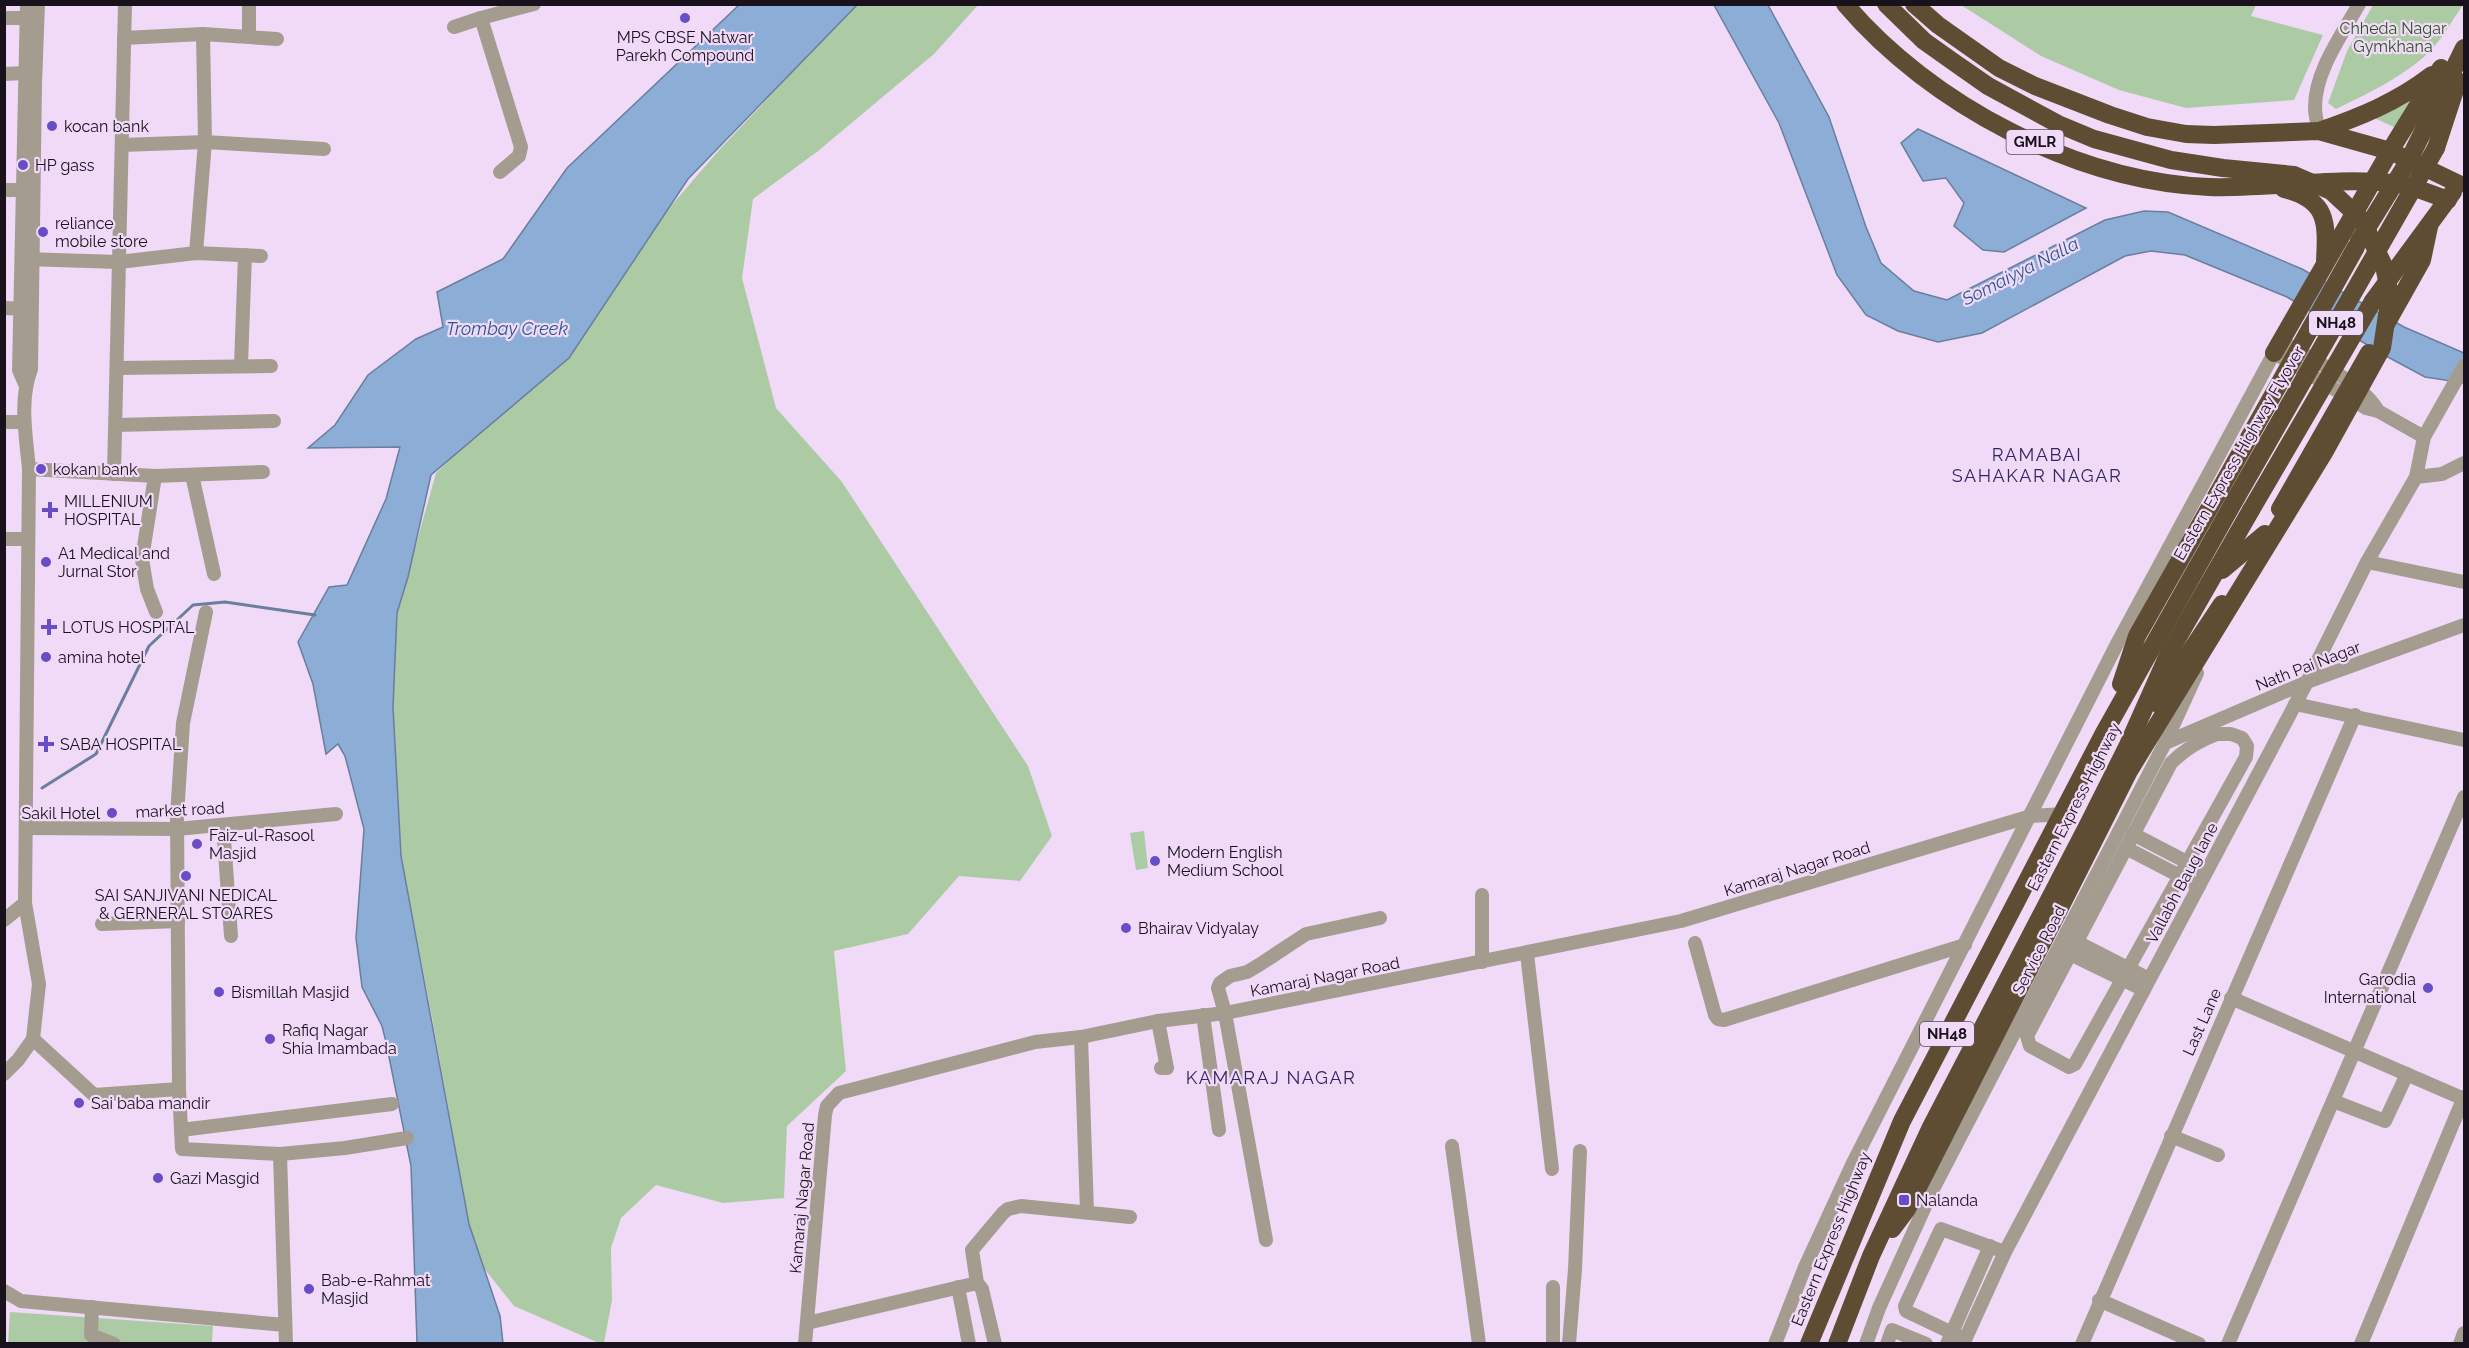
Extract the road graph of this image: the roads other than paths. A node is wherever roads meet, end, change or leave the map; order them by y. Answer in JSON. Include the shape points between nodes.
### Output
{"nodes":[{"id":1,"x":38,"y":4,"type":"edge"},
{"id":2,"x":125,"y":4,"type":"edge"},
{"id":3,"x":249,"y":4,"type":"edge"},
{"id":4,"x":534,"y":4,"type":"edge"},
{"id":5,"x":1845,"y":4,"type":"edge"},
{"id":6,"x":1886,"y":4,"type":"edge"},
{"id":7,"x":1914,"y":4,"type":"edge"},
{"id":8,"x":2359,"y":4,"type":"edge"},
{"id":9,"x":27,"y":11,"type":"edge"},
{"id":10,"x":4,"y":18,"type":"edge"},
{"id":11,"x":481,"y":18,"type":"junction"},
{"id":12,"x":454,"y":27,"type":"dead end"},
{"id":13,"x":203,"y":34,"type":"junction"},
{"id":14,"x":249,"y":35,"type":"junction"},
{"id":15,"x":124,"y":38,"type":"junction"},
{"id":16,"x":277,"y":39,"type":"dead end"},
{"id":17,"x":2464,"y":48,"type":"edge"},
{"id":18,"x":2464,"y":64,"type":"edge"},
{"id":19,"x":2441,"y":68,"type":"junction"},
{"id":20,"x":25,"y":73,"type":"junction"},
{"id":21,"x":4,"y":74,"type":"edge"},
{"id":22,"x":2464,"y":99,"type":"edge"},
{"id":23,"x":2319,"y":131,"type":"junction"},
{"id":24,"x":205,"y":142,"type":"junction"},
{"id":25,"x":122,"y":145,"type":"junction"},
{"id":26,"x":2436,"y":148,"type":"junction"},
{"id":27,"x":324,"y":149,"type":"dead end"},
{"id":28,"x":2390,"y":151,"type":"junction"},
{"id":29,"x":2409,"y":160,"type":"junction"},
{"id":30,"x":500,"y":172,"type":"dead end"},
{"id":31,"x":2462,"y":180,"type":"edge"},
{"id":32,"x":2374,"y":182,"type":"junction"},
{"id":33,"x":2394,"y":183,"type":"junction"},
{"id":34,"x":2266,"y":185,"type":"junction"},
{"id":35,"x":4,"y":190,"type":"edge"},
{"id":36,"x":29,"y":190,"type":"junction"},
{"id":37,"x":2448,"y":200,"type":"junction"},
{"id":38,"x":2429,"y":227,"type":"junction"},
{"id":39,"x":196,"y":253,"type":"junction"},
{"id":40,"x":245,"y":255,"type":"junction"},
{"id":41,"x":261,"y":256,"type":"dead end"},
{"id":42,"x":27,"y":259,"type":"junction"},
{"id":43,"x":119,"y":262,"type":"junction"},
{"id":44,"x":2324,"y":266,"type":"junction"},
{"id":45,"x":4,"y":308,"type":"edge"},
{"id":46,"x":26,"y":309,"type":"junction"},
{"id":47,"x":2278,"y":347,"type":"junction"},
{"id":48,"x":241,"y":365,"type":"junction"},
{"id":49,"x":271,"y":366,"type":"dead end"},
{"id":50,"x":2464,"y":366,"type":"edge"},
{"id":51,"x":117,"y":368,"type":"junction"},
{"id":52,"x":2349,"y":389,"type":"junction"},
{"id":53,"x":274,"y":421,"type":"dead end"},
{"id":54,"x":4,"y":422,"type":"edge"},
{"id":55,"x":24,"y":422,"type":"junction"},
{"id":56,"x":116,"y":425,"type":"junction"},
{"id":57,"x":2424,"y":437,"type":"junction"},
{"id":58,"x":2464,"y":463,"type":"edge"},
{"id":59,"x":29,"y":470,"type":"junction"},
{"id":60,"x":263,"y":472,"type":"dead end"},
{"id":61,"x":114,"y":474,"type":"junction"},
{"id":62,"x":192,"y":475,"type":"junction"},
{"id":63,"x":154,"y":476,"type":"junction"},
{"id":64,"x":2416,"y":477,"type":"junction"},
{"id":65,"x":2265,"y":534,"type":"junction"},
{"id":66,"x":4,"y":539,"type":"edge"},
{"id":67,"x":28,"y":539,"type":"junction"},
{"id":68,"x":2367,"y":562,"type":"junction"},
{"id":69,"x":2243,"y":573,"type":"junction"},
{"id":70,"x":214,"y":574,"type":"dead end"},
{"id":71,"x":2212,"y":579,"type":"junction"},
{"id":72,"x":2464,"y":582,"type":"edge"},
{"id":73,"x":156,"y":612,"type":"dead end"},
{"id":74,"x":206,"y":612,"type":"dead end"},
{"id":75,"x":2464,"y":625,"type":"edge"},
{"id":76,"x":2307,"y":682,"type":"junction"},
{"id":77,"x":2295,"y":704,"type":"junction"},
{"id":78,"x":2355,"y":715,"type":"junction"},
{"id":79,"x":2104,"y":734,"type":"junction"},
{"id":80,"x":2464,"y":740,"type":"edge"},
{"id":81,"x":2165,"y":743,"type":"junction"},
{"id":82,"x":2128,"y":745,"type":"junction"},
{"id":83,"x":2235,"y":777,"type":"junction"},
{"id":84,"x":2252,"y":786,"type":"junction"},
{"id":85,"x":2464,"y":797,"type":"edge"},
{"id":86,"x":336,"y":814,"type":"dead end"},
{"id":87,"x":2062,"y":814,"type":"junction"},
{"id":88,"x":2031,"y":816,"type":"junction"},
{"id":89,"x":223,"y":825,"type":"junction"},
{"id":90,"x":26,"y":828,"type":"junction"},
{"id":91,"x":177,"y":830,"type":"junction"},
{"id":92,"x":2133,"y":834,"type":"junction"},
{"id":93,"x":2126,"y":848,"type":"junction"},
{"id":94,"x":2186,"y":862,"type":"junction"},
{"id":95,"x":2206,"y":872,"type":"junction"},
{"id":96,"x":2179,"y":875,"type":"junction"},
{"id":97,"x":2199,"y":886,"type":"junction"},
{"id":98,"x":1482,"y":895,"type":"dead end"},
{"id":99,"x":25,"y":903,"type":"junction"},
{"id":100,"x":4,"y":906,"type":"edge"},
{"id":101,"x":1380,"y":918,"type":"dead end"},
{"id":102,"x":4,"y":920,"type":"edge"},
{"id":103,"x":178,"y":921,"type":"junction"},
{"id":104,"x":102,"y":924,"type":"dead end"},
{"id":105,"x":231,"y":936,"type":"dead end"},
{"id":106,"x":1695,"y":943,"type":"dead end"},
{"id":107,"x":1965,"y":945,"type":"junction"},
{"id":108,"x":2074,"y":948,"type":"junction"},
{"id":109,"x":1527,"y":954,"type":"junction"},
{"id":110,"x":1482,"y":962,"type":"junction"},
{"id":111,"x":2124,"y":974,"type":"junction"},
{"id":112,"x":2147,"y":985,"type":"junction"},
{"id":113,"x":2230,"y":998,"type":"junction"},
{"id":114,"x":1225,"y":1013,"type":"junction"},
{"id":115,"x":1203,"y":1015,"type":"junction"},
{"id":116,"x":1158,"y":1021,"type":"junction"},
{"id":117,"x":1081,"y":1037,"type":"junction"},
{"id":118,"x":33,"y":1039,"type":"junction"},
{"id":119,"x":2354,"y":1052,"type":"junction"},
{"id":120,"x":2079,"y":1057,"type":"junction"},
{"id":121,"x":1161,"y":1068,"type":"dead end"},
{"id":122,"x":2102,"y":1070,"type":"junction"},
{"id":123,"x":4,"y":1074,"type":"edge"},
{"id":124,"x":2407,"y":1074,"type":"junction"},
{"id":125,"x":179,"y":1089,"type":"junction"},
{"id":126,"x":2464,"y":1098,"type":"edge"},
{"id":127,"x":2333,"y":1101,"type":"junction"},
{"id":128,"x":392,"y":1104,"type":"dead end"},
{"id":129,"x":181,"y":1130,"type":"junction"},
{"id":130,"x":1219,"y":1130,"type":"dead end"},
{"id":131,"x":2171,"y":1136,"type":"junction"},
{"id":132,"x":407,"y":1138,"type":"dead end"},
{"id":133,"x":1452,"y":1146,"type":"dead end"},
{"id":134,"x":1580,"y":1151,"type":"dead end"},
{"id":135,"x":280,"y":1154,"type":"junction"},
{"id":136,"x":2218,"y":1155,"type":"dead end"},
{"id":137,"x":1552,"y":1169,"type":"dead end"},
{"id":138,"x":1087,"y":1212,"type":"junction"},
{"id":139,"x":1130,"y":1217,"type":"dead end"},
{"id":140,"x":1266,"y":1240,"type":"dead end"},
{"id":141,"x":1990,"y":1246,"type":"junction"},
{"id":142,"x":2005,"y":1252,"type":"junction"},
{"id":143,"x":1871,"y":1256,"type":"junction"},
{"id":144,"x":977,"y":1283,"type":"junction"},
{"id":145,"x":958,"y":1287,"type":"junction"},
{"id":146,"x":1554,"y":1287,"type":"dead end"},
{"id":147,"x":4,"y":1291,"type":"edge"},
{"id":148,"x":2099,"y":1300,"type":"junction"},
{"id":149,"x":92,"y":1307,"type":"junction"},
{"id":150,"x":807,"y":1323,"type":"junction"},
{"id":151,"x":285,"y":1325,"type":"junction"},
{"id":152,"x":2464,"y":1333,"type":"edge"},
{"id":153,"x":1949,"y":1338,"type":"edge"},
{"id":154,"x":1964,"y":1341,"type":"edge"},
{"id":155,"x":114,"y":1344,"type":"edge"},
{"id":156,"x":286,"y":1344,"type":"edge"},
{"id":157,"x":805,"y":1344,"type":"edge"},
{"id":158,"x":969,"y":1344,"type":"edge"},
{"id":159,"x":995,"y":1344,"type":"edge"},
{"id":160,"x":1479,"y":1344,"type":"edge"},
{"id":161,"x":1553,"y":1344,"type":"edge"},
{"id":162,"x":1569,"y":1344,"type":"edge"},
{"id":163,"x":1775,"y":1344,"type":"edge"},
{"id":164,"x":1809,"y":1344,"type":"edge"},
{"id":165,"x":1837,"y":1344,"type":"edge"},
{"id":166,"x":1866,"y":1344,"type":"edge"},
{"id":167,"x":1887,"y":1344,"type":"edge"},
{"id":168,"x":1926,"y":1344,"type":"edge"},
{"id":169,"x":2082,"y":1344,"type":"edge"},
{"id":170,"x":2199,"y":1344,"type":"edge"},
{"id":171,"x":2228,"y":1344,"type":"edge"},
{"id":172,"x":2361,"y":1344,"type":"edge"},
{"id":173,"x":2460,"y":1344,"type":"edge"}],
"edges":[{"from":1,"to":36,"type":"street"},
{"from":2,"to":15,"type":"street"},
{"from":3,"to":14,"type":"street"},
{"from":4,"to":11,"type":"street"},
{"from":5,"to":34,"type":"highway","number":"GMLR","via":[[1876,40],[1905,64],[1971,111],[2012,133],[2132,176],[2212,187]]},
{"from":6,"to":143,"type":"highway","bridge":true,"via":[[1924,41],[1955,63],[2058,124],[2094,139],[2171,160],[2294,175],[2331,191],[2362,220],[2384,266],[2390,295],[2382,348],[2325,451],[2129,771],[1907,1209]]},
{"from":7,"to":23,"type":"highway","via":[[1999,68],[2035,86],[2147,127],[2214,135]]},
{"from":8,"to":23,"type":"street","via":[[2318,88],[2315,107]]},
{"from":9,"to":10,"type":"street"},
{"from":9,"to":20,"type":"street"},
{"from":11,"to":12,"type":"street"},
{"from":11,"to":30,"type":"street","via":[[521,147],[519,156]]},
{"from":13,"to":14,"type":"street"},
{"from":13,"to":15,"type":"street"},
{"from":13,"to":24,"type":"street"},
{"from":14,"to":16,"type":"street"},
{"from":15,"to":25,"type":"street"},
{"from":17,"to":19,"type":"highway"},
{"from":17,"to":29,"type":"highway"},
{"from":18,"to":26,"type":"highway"},
{"from":19,"to":23,"type":"highway","via":[[2389,103]]},
{"from":19,"to":28,"type":"highway"},
{"from":20,"to":21,"type":"street"},
{"from":20,"to":36,"type":"street"},
{"from":22,"to":26,"type":"highway","name":"Eastern Express Highway Flyover","number":"NH48"},
{"from":23,"to":28,"type":"highway"},
{"from":24,"to":25,"type":"street"},
{"from":24,"to":27,"type":"street"},
{"from":24,"to":39,"type":"street"},
{"from":25,"to":43,"type":"street"},
{"from":26,"to":79,"type":"highway","name":"Eastern Express Highway Flyover","number":"NH48","bridge":true},
{"from":28,"to":29,"type":"highway"},
{"from":28,"to":32,"type":"highway"},
{"from":29,"to":31,"type":"highway"},
{"from":29,"to":33,"type":"highway"},
{"from":31,"to":37,"type":"highway","number":"NH48"},
{"from":32,"to":33,"type":"highway","number":"GMLR"},
{"from":32,"to":34,"type":"highway","number":"GMLR"},
{"from":32,"to":44,"type":"highway"},
{"from":33,"to":37,"type":"highway","number":"GMLR"},
{"from":33,"to":79,"type":"highway","bridge":true,"via":[[2137,636]]},
{"from":34,"to":44,"type":"highway","via":[[2299,193],[2320,210],[2327,234]]},
{"from":35,"to":36,"type":"street"},
{"from":36,"to":42,"type":"street"},
{"from":37,"to":38,"type":"highway","number":"NH48"},
{"from":38,"to":52,"type":"highway","bridge":true,"via":[[2422,260]]},
{"from":38,"to":71,"type":"highway","name":"Eastern Express Highway","number":"NH48","bridge":true,"via":[[2373,301]]},
{"from":39,"to":40,"type":"street"},
{"from":39,"to":43,"type":"street"},
{"from":40,"to":41,"type":"street"},
{"from":40,"to":48,"type":"street"},
{"from":42,"to":43,"type":"street"},
{"from":42,"to":46,"type":"street"},
{"from":43,"to":51,"type":"street"},
{"from":44,"to":47,"type":"highway"},
{"from":45,"to":46,"type":"street"},
{"from":46,"to":55,"type":"street","via":[[31,369],[25,384]]},
{"from":47,"to":52,"type":"street"},
{"from":47,"to":88,"type":"street","via":[[2118,642]]},
{"from":48,"to":49,"type":"street"},
{"from":48,"to":51,"type":"street"},
{"from":50,"to":57,"type":"street","name":"Vallabh Baug lane"},
{"from":51,"to":56,"type":"street"},
{"from":52,"to":57,"type":"street","via":[[2366,408]]},
{"from":52,"to":65,"type":"highway"},
{"from":53,"to":56,"type":"street"},
{"from":54,"to":55,"type":"street"},
{"from":55,"to":59,"type":"street"},
{"from":56,"to":61,"type":"street"},
{"from":57,"to":64,"type":"street","name":"Vallabh Baug lane"},
{"from":58,"to":64,"type":"street","via":[[2442,474]]},
{"from":59,"to":61,"type":"street"},
{"from":59,"to":67,"type":"street"},
{"from":60,"to":62,"type":"street"},
{"from":61,"to":63,"type":"street"},
{"from":62,"to":63,"type":"street"},
{"from":62,"to":70,"type":"street"},
{"from":63,"to":73,"type":"street","via":[[142,566]]},
{"from":64,"to":68,"type":"street","name":"Vallabh Baug lane"},
{"from":65,"to":69,"type":"highway"},
{"from":65,"to":71,"type":"highway"},
{"from":66,"to":67,"type":"street"},
{"from":67,"to":90,"type":"street"},
{"from":68,"to":72,"type":"street"},
{"from":68,"to":76,"type":"street","name":"Vallabh Baug lane"},
{"from":69,"to":81,"type":"street","name":"Service Road"},
{"from":69,"to":82,"type":"highway"},
{"from":71,"to":82,"type":"highway","name":"Eastern Express Highway","number":"NH48","via":[[2169,653]]},
{"from":74,"to":91,"type":"street","via":[[183,723]]},
{"from":75,"to":76,"type":"street","name":"Nath Pai Nagar"},
{"from":76,"to":77,"type":"street","name":"Vallabh Baug lane"},
{"from":76,"to":81,"type":"street","name":"Nath Pai Nagar"},
{"from":77,"to":78,"type":"street"},
{"from":77,"to":84,"type":"street","name":"Vallabh Baug lane"},
{"from":78,"to":80,"type":"street"},
{"from":78,"to":113,"type":"street","name":"Last Lane"},
{"from":79,"to":87,"type":"highway","name":"Eastern Express Highway","number":"NH48"},
{"from":81,"to":166,"type":"street","name":"Service Road","via":[[1932,1191]]},
{"from":82,"to":143,"type":"highway","name":"Eastern Express Highway","number":"NH48","via":[[1930,1129]]},
{"from":83,"to":84,"type":"street"},
{"from":83,"to":92,"type":"street","via":[[2246,757],[2247,746],[2242,738],[2217,734],[2200,740],[2170,764]]},
{"from":83,"to":94,"type":"street"},
{"from":84,"to":95,"type":"street","name":"Vallabh Baug lane"},
{"from":85,"to":119,"type":"street"},
{"from":86,"to":89,"type":"street","name":"market road"},
{"from":87,"to":88,"type":"street","name":"Kamaraj Nagar Road"},
{"from":87,"to":164,"type":"highway","name":"Eastern Express Highway","number":"NH48","via":[[1902,1121]]},
{"from":88,"to":107,"type":"street"},
{"from":88,"to":109,"type":"street","name":"Kamaraj Nagar Road","via":[[1681,921]]},
{"from":89,"to":91,"type":"street","name":"market road"},
{"from":89,"to":105,"type":"street"},
{"from":90,"to":91,"type":"street","name":"market road"},
{"from":90,"to":99,"type":"street"},
{"from":91,"to":103,"type":"street"},
{"from":92,"to":93,"type":"street"},
{"from":92,"to":94,"type":"street"},
{"from":93,"to":96,"type":"street"},
{"from":93,"to":108,"type":"street"},
{"from":94,"to":95,"type":"street"},
{"from":94,"to":96,"type":"street"},
{"from":95,"to":97,"type":"street","name":"Vallabh Baug lane"},
{"from":96,"to":97,"type":"street"},
{"from":96,"to":111,"type":"street"},
{"from":97,"to":112,"type":"street","name":"Vallabh Baug lane"},
{"from":98,"to":110,"type":"street"},
{"from":99,"to":100,"type":"street"},
{"from":99,"to":102,"type":"street"},
{"from":99,"to":118,"type":"street","via":[[39,984]]},
{"from":101,"to":114,"type":"street","via":[[1306,934],[1259,965],[1223,979],[1218,987]]},
{"from":103,"to":104,"type":"street"},
{"from":103,"to":125,"type":"street"},
{"from":106,"to":107,"type":"street","via":[[1715,1015],[1724,1020]]},
{"from":107,"to":163,"type":"street","via":[[1853,1163]]},
{"from":108,"to":111,"type":"street"},
{"from":108,"to":120,"type":"street","via":[[2027,1039],[2030,1046],[2069,1067]]},
{"from":109,"to":110,"type":"street","name":"Kamaraj Nagar Road"},
{"from":109,"to":137,"type":"street"},
{"from":110,"to":114,"type":"street","name":"Kamaraj Nagar Road"},
{"from":111,"to":112,"type":"street"},
{"from":111,"to":120,"type":"street"},
{"from":112,"to":122,"type":"street","name":"Vallabh Baug lane"},
{"from":113,"to":119,"type":"street"},
{"from":113,"to":131,"type":"street","name":"Last Lane"},
{"from":114,"to":115,"type":"street","name":"Kamaraj Nagar Road"},
{"from":114,"to":140,"type":"street"},
{"from":115,"to":116,"type":"street","name":"Kamaraj Nagar Road"},
{"from":115,"to":130,"type":"street"},
{"from":116,"to":117,"type":"street","name":"Kamaraj Nagar Road"},
{"from":116,"to":121,"type":"street","via":[[1167,1068]]},
{"from":117,"to":138,"type":"street"},
{"from":117,"to":150,"type":"street","name":"Kamaraj Nagar Road","via":[[1035,1042],[839,1093],[832,1100],[825,1115]]},
{"from":118,"to":123,"type":"street"},
{"from":118,"to":125,"type":"street","via":[[94,1095]]},
{"from":119,"to":124,"type":"street"},
{"from":119,"to":127,"type":"street"},
{"from":120,"to":122,"type":"street"},
{"from":122,"to":142,"type":"street","name":"Vallabh Baug lane"},
{"from":124,"to":126,"type":"street"},
{"from":124,"to":127,"type":"street","via":[[2385,1121]]},
{"from":125,"to":129,"type":"street"},
{"from":126,"to":172,"type":"street"},
{"from":127,"to":171,"type":"street"},
{"from":128,"to":129,"type":"street"},
{"from":129,"to":135,"type":"street","via":[[182,1149]]},
{"from":131,"to":136,"type":"street"},
{"from":131,"to":148,"type":"street","name":"Last Lane"},
{"from":132,"to":135,"type":"street"},
{"from":133,"to":160,"type":"street"},
{"from":134,"to":162,"type":"street"},
{"from":135,"to":151,"type":"street"},
{"from":138,"to":139,"type":"street"},
{"from":138,"to":144,"type":"street","via":[[1021,1206],[1008,1209],[972,1250]]},
{"from":141,"to":142,"type":"street"},
{"from":141,"to":153,"type":"street"},
{"from":141,"to":153,"type":"street","via":[[1941,1229],[1905,1306],[1906,1311]]},
{"from":142,"to":154,"type":"street","name":"Vallabh Baug lane"},
{"from":143,"to":165,"type":"highway","name":"Eastern Express Highway","number":"NH48"},
{"from":144,"to":145,"type":"street"},
{"from":144,"to":159,"type":"street","via":[[982,1289]]},
{"from":145,"to":150,"type":"street"},
{"from":145,"to":158,"type":"street"},
{"from":146,"to":161,"type":"street"},
{"from":147,"to":149,"type":"street","via":[[21,1300]]},
{"from":148,"to":169,"type":"street","name":"Last Lane"},
{"from":148,"to":170,"type":"street"},
{"from":149,"to":151,"type":"street"},
{"from":149,"to":155,"type":"street","via":[[91,1335]]},
{"from":150,"to":157,"type":"street","name":"Kamaraj Nagar Road"},
{"from":151,"to":156,"type":"street"},
{"from":152,"to":173,"type":"street"},
{"from":153,"to":154,"type":"street"},
{"from":167,"to":168,"type":"street","via":[[1892,1330]]}]}
